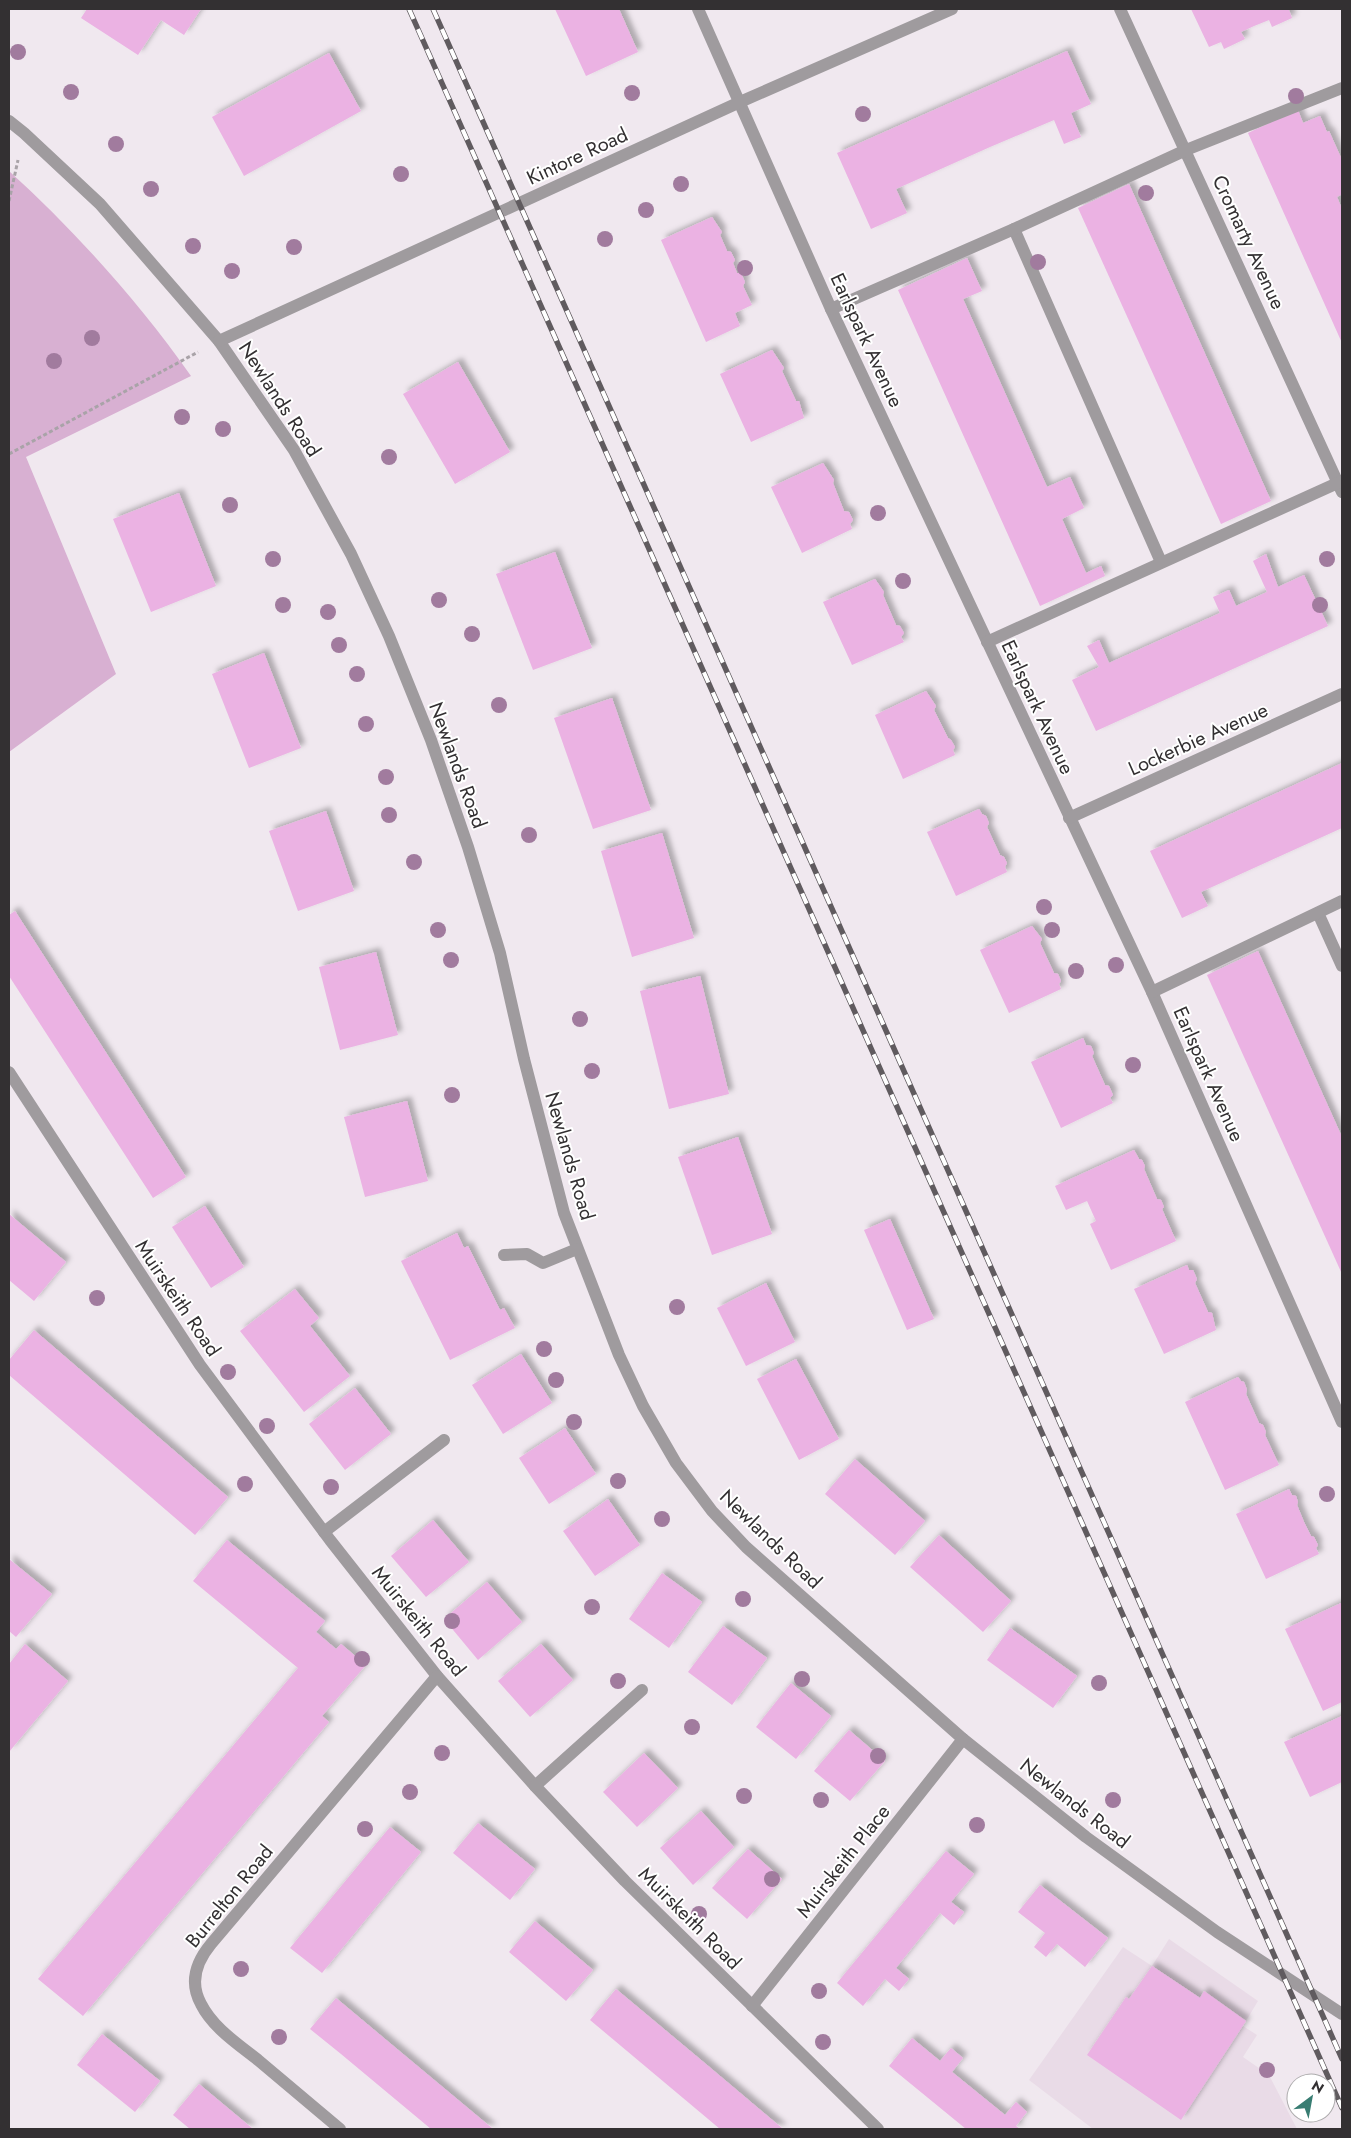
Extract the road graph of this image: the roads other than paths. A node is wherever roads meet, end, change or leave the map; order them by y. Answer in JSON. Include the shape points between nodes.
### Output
{"nodes":[{"id":1,"x":698,"y":9,"type":"edge"},
{"id":2,"x":952,"y":9,"type":"edge"},
{"id":3,"x":1120,"y":9,"type":"edge"},
{"id":4,"x":1342,"y":88,"type":"edge"},
{"id":5,"x":740,"y":102,"type":"junction"},
{"id":6,"x":9,"y":121,"type":"edge"},
{"id":7,"x":1186,"y":150,"type":"junction"},
{"id":8,"x":1014,"y":229,"type":"junction"},
{"id":9,"x":832,"y":309,"type":"junction"},
{"id":10,"x":219,"y":341,"type":"junction"},
{"id":11,"x":1341,"y":486,"type":"edge"},
{"id":12,"x":1161,"y":562,"type":"junction"},
{"id":13,"x":987,"y":642,"type":"junction"},
{"id":14,"x":1342,"y":694,"type":"edge"},
{"id":15,"x":1069,"y":818,"type":"junction"},
{"id":16,"x":1342,"y":901,"type":"edge"},
{"id":17,"x":1318,"y":912,"type":"junction"},
{"id":18,"x":1342,"y":966,"type":"edge"},
{"id":19,"x":1152,"y":992,"type":"junction"},
{"id":20,"x":9,"y":1072,"type":"edge"},
{"id":21,"x":578,"y":1248,"type":"junction"},
{"id":22,"x":504,"y":1255,"type":"dead end"},
{"id":23,"x":1342,"y":1422,"type":"edge"},
{"id":24,"x":444,"y":1440,"type":"dead end"},
{"id":25,"x":324,"y":1532,"type":"junction"},
{"id":26,"x":436,"y":1676,"type":"junction"},
{"id":27,"x":642,"y":1690,"type":"dead end"},
{"id":28,"x":963,"y":1739,"type":"junction"},
{"id":29,"x":535,"y":1786,"type":"junction"},
{"id":30,"x":752,"y":2006,"type":"junction"},
{"id":31,"x":1342,"y":2014,"type":"edge"},
{"id":32,"x":340,"y":2129,"type":"edge"},
{"id":33,"x":878,"y":2129,"type":"edge"}],
"edges":[{"from":1,"to":5,"type":"street","name":"Earlspark Avenue"},
{"from":2,"to":5,"type":"street","name":"Kintore Road"},
{"from":3,"to":7,"type":"street","name":"Cromarty Avenue"},
{"from":4,"to":7,"type":"street"},
{"from":5,"to":9,"type":"street","name":"Earlspark Avenue"},
{"from":5,"to":10,"type":"street","name":"Kintore Road"},
{"from":6,"to":10,"type":"street","name":"Newlands Road","via":[[100,204]]},
{"from":7,"to":8,"type":"street"},
{"from":7,"to":11,"type":"street","name":"Cromarty Avenue"},
{"from":8,"to":9,"type":"street"},
{"from":8,"to":12,"type":"street"},
{"from":9,"to":13,"type":"street","name":"Earlspark Avenue"},
{"from":10,"to":21,"type":"street","name":"Newlands Road","via":[[294,450],[351,554],[431,740],[500,953],[540,1124],[564,1213]]},
{"from":11,"to":12,"type":"street"},
{"from":12,"to":13,"type":"street"},
{"from":13,"to":15,"type":"street","name":"Earlspark Avenue"},
{"from":14,"to":15,"type":"street","name":"Lockerbie Avenue"},
{"from":15,"to":19,"type":"street","name":"Earlspark Avenue"},
{"from":16,"to":17,"type":"street"},
{"from":17,"to":18,"type":"street"},
{"from":17,"to":19,"type":"street"},
{"from":19,"to":23,"type":"street","name":"Earlspark Avenue"},
{"from":20,"to":25,"type":"street","name":"Muirskeith Road","via":[[200,1365]]},
{"from":21,"to":22,"type":"street","via":[[543,1264],[527,1254]]},
{"from":21,"to":28,"type":"street","name":"Newlands Road","via":[[619,1355],[643,1406],[676,1463],[712,1511],[746,1548]]},
{"from":24,"to":25,"type":"street"},
{"from":25,"to":26,"type":"street","name":"Muirskeith Road"},
{"from":26,"to":29,"type":"street","name":"Muirskeith Road"},
{"from":26,"to":32,"type":"street","name":"Burrelton Road","via":[[199,1958],[196,1970],[200,2003],[219,2029]]},
{"from":27,"to":29,"type":"street"},
{"from":28,"to":30,"type":"street","name":"Muirskeith Place"},
{"from":28,"to":31,"type":"street","name":"Newlands Road","via":[[1086,1837],[1217,1932]]},
{"from":29,"to":30,"type":"street","name":"Muirskeith Road","via":[[625,1881]]},
{"from":30,"to":33,"type":"street","name":"Muirskeith Road"}]}
